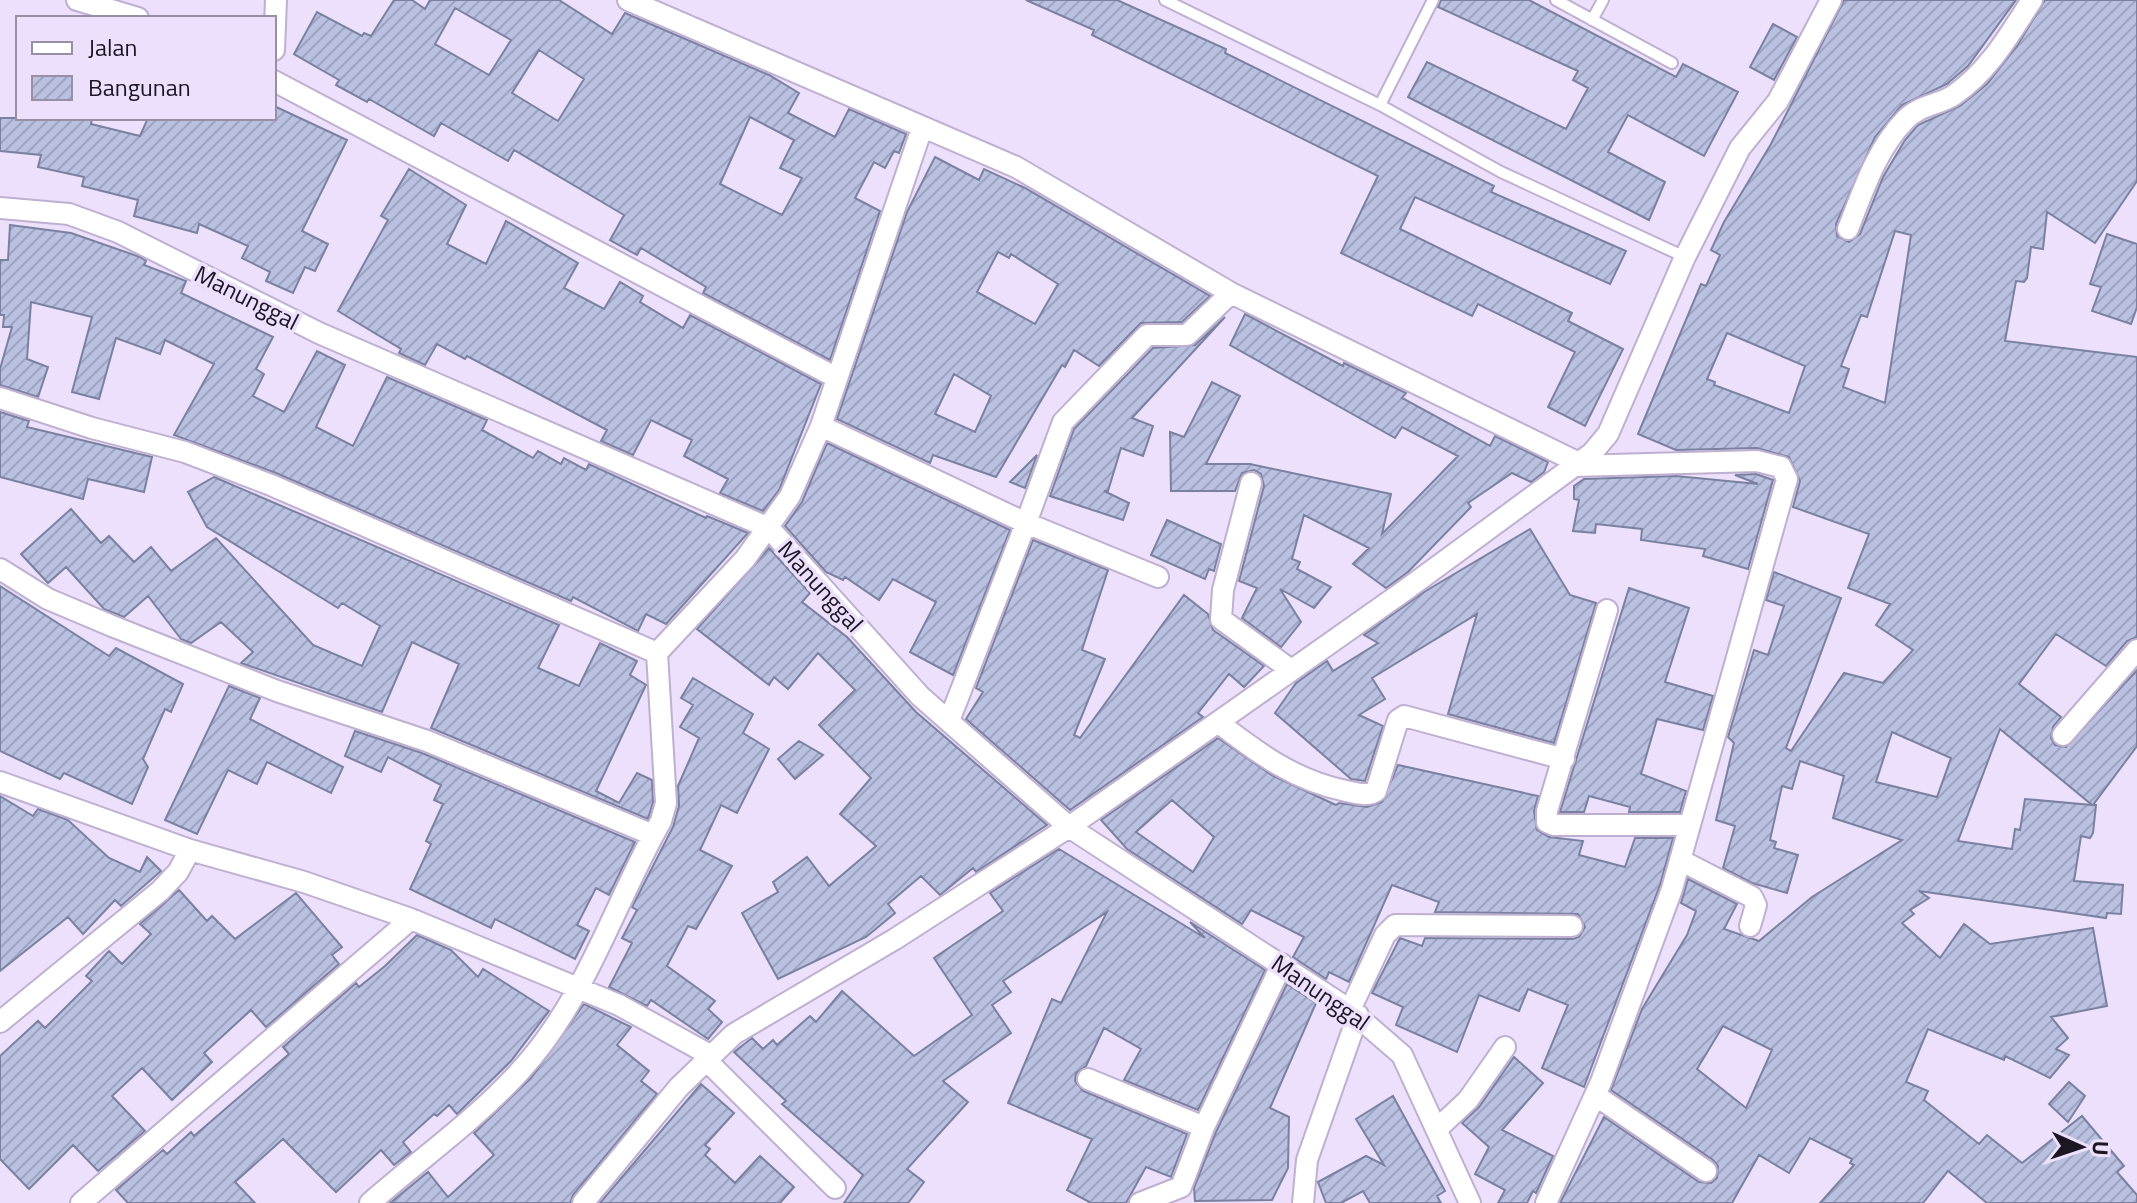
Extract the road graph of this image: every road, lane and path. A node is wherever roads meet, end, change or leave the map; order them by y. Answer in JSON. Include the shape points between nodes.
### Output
{"nodes":[{"id":1,"x":77,"y":0,"type":"edge"},
{"id":2,"x":628,"y":0,"type":"edge"},
{"id":3,"x":1165,"y":0,"type":"edge"},
{"id":4,"x":1433,"y":0,"type":"edge"},
{"id":5,"x":1556,"y":0,"type":"edge"},
{"id":6,"x":1603,"y":0,"type":"edge"},
{"id":7,"x":1831,"y":0,"type":"edge"},
{"id":8,"x":2032,"y":0,"type":"edge"},
{"id":9,"x":131,"y":16,"type":"edge"},
{"id":10,"x":1592,"y":20,"type":"junction"},
{"id":11,"x":1672,"y":63,"type":"dead end"},
{"id":12,"x":276,"y":82,"type":"edge"},
{"id":13,"x":1380,"y":105,"type":"junction"},
{"id":14,"x":922,"y":128,"type":"junction"},
{"id":15,"x":0,"y":208,"type":"edge"},
{"id":16,"x":1848,"y":229,"type":"dead end"},
{"id":17,"x":1685,"y":257,"type":"junction"},
{"id":18,"x":1231,"y":293,"type":"junction"},
{"id":19,"x":837,"y":378,"type":"junction"},
{"id":20,"x":0,"y":398,"type":"edge"},
{"id":21,"x":821,"y":426,"type":"junction"},
{"id":22,"x":1577,"y":464,"type":"junction"},
{"id":23,"x":1251,"y":483,"type":"dead end"},
{"id":24,"x":1026,"y":523,"type":"junction"},
{"id":25,"x":769,"y":528,"type":"junction"},
{"id":26,"x":0,"y":569,"type":"edge"},
{"id":27,"x":1158,"y":577,"type":"dead end"},
{"id":28,"x":1607,"y":610,"type":"dead end"},
{"id":29,"x":2137,"y":650,"type":"edge"},
{"id":30,"x":657,"y":653,"type":"junction"},
{"id":31,"x":1291,"y":670,"type":"junction"},
{"id":32,"x":949,"y":721,"type":"junction"},
{"id":33,"x":1219,"y":723,"type":"junction"},
{"id":34,"x":2063,"y":735,"type":"dead end"},
{"id":35,"x":1564,"y":759,"type":"junction"},
{"id":36,"x":0,"y":782,"type":"edge"},
{"id":37,"x":1690,"y":825,"type":"junction"},
{"id":38,"x":1069,"y":827,"type":"junction"},
{"id":39,"x":653,"y":835,"type":"junction"},
{"id":40,"x":190,"y":850,"type":"junction"},
{"id":41,"x":1680,"y":860,"type":"junction"},
{"id":42,"x":411,"y":919,"type":"junction"},
{"id":43,"x":1572,"y":926,"type":"dead end"},
{"id":44,"x":1750,"y":926,"type":"dead end"},
{"id":45,"x":1282,"y":964,"type":"junction"},
{"id":46,"x":579,"y":988,"type":"junction"},
{"id":47,"x":1354,"y":1013,"type":"junction"},
{"id":48,"x":0,"y":1022,"type":"edge"},
{"id":49,"x":1505,"y":1047,"type":"dead end"},
{"id":50,"x":708,"y":1057,"type":"junction"},
{"id":51,"x":1088,"y":1079,"type":"dead end"},
{"id":52,"x":1595,"y":1095,"type":"junction"},
{"id":53,"x":1204,"y":1127,"type":"junction"},
{"id":54,"x":1437,"y":1129,"type":"junction"},
{"id":55,"x":1706,"y":1171,"type":"dead end"},
{"id":56,"x":835,"y":1188,"type":"dead end"},
{"id":57,"x":81,"y":1203,"type":"edge"},
{"id":58,"x":370,"y":1203,"type":"edge"},
{"id":59,"x":583,"y":1203,"type":"edge"},
{"id":60,"x":1140,"y":1203,"type":"edge"},
{"id":61,"x":1303,"y":1203,"type":"edge"},
{"id":62,"x":1470,"y":1203,"type":"edge"},
{"id":63,"x":1546,"y":1203,"type":"edge"}],
"edges":[{"from":1,"to":9,"type":"street"},
{"from":2,"to":14,"type":"street"},
{"from":3,"to":13,"type":"lane"},
{"from":4,"to":13,"type":"lane"},
{"from":5,"to":10,"type":"lane"},
{"from":6,"to":10,"type":"lane"},
{"from":7,"to":17,"type":"street","via":[[1778,101],[1740,148]]},
{"from":8,"to":16,"type":"street","via":[[1987,66],[1953,96],[1907,117],[1889,139]]},
{"from":10,"to":11,"type":"lane"},
{"from":12,"to":19,"type":"street"},
{"from":13,"to":17,"type":"lane","via":[[1501,172]]},
{"from":14,"to":18,"type":"street","via":[[1016,167]]},
{"from":14,"to":19,"type":"street"},
{"from":15,"to":25,"type":"street","name":"Manunggal","via":[[69,214],[118,232],[319,333]]},
{"from":17,"to":22,"type":"street","via":[[1608,434]]},
{"from":18,"to":22,"type":"street"},
{"from":18,"to":24,"type":"street","via":[[1187,335],[1147,335],[1063,422]]},
{"from":19,"to":21,"type":"street"},
{"from":20,"to":30,"type":"street","via":[[185,452]]},
{"from":21,"to":24,"type":"street"},
{"from":21,"to":25,"type":"street","via":[[790,496]]},
{"from":22,"to":31,"type":"street"},
{"from":22,"to":37,"type":"street","via":[[1757,461],[1781,467],[1787,475]]},
{"from":23,"to":31,"type":"street","via":[[1223,590],[1221,619]]},
{"from":24,"to":27,"type":"street"},
{"from":24,"to":32,"type":"street"},
{"from":25,"to":30,"type":"street"},
{"from":25,"to":32,"type":"street","name":"Manunggal","via":[[920,696]]},
{"from":26,"to":39,"type":"street","via":[[48,599],[112,626],[277,691],[427,741]]},
{"from":28,"to":35,"type":"street"},
{"from":29,"to":34,"type":"street"},
{"from":30,"to":39,"type":"street","via":[[666,803]]},
{"from":31,"to":33,"type":"street"},
{"from":32,"to":38,"type":"street","name":"Manunggal"},
{"from":33,"to":35,"type":"street","via":[[1281,768],[1327,787],[1367,794],[1376,791],[1398,720],[1404,716]]},
{"from":33,"to":38,"type":"street"},
{"from":35,"to":37,"type":"street","via":[[1545,818],[1549,824]]},
{"from":36,"to":40,"type":"street"},
{"from":37,"to":41,"type":"street"},
{"from":38,"to":45,"type":"street","name":"Manunggal"},
{"from":38,"to":50,"type":"street","via":[[758,1019]]},
{"from":39,"to":46,"type":"street"},
{"from":40,"to":42,"type":"street"},
{"from":40,"to":48,"type":"street","via":[[160,891]]},
{"from":41,"to":44,"type":"street","via":[[1752,897],[1756,905]]},
{"from":41,"to":52,"type":"street"},
{"from":42,"to":46,"type":"street"},
{"from":42,"to":57,"type":"street"},
{"from":43,"to":47,"type":"street","via":[[1395,925],[1385,935]]},
{"from":45,"to":47,"type":"street","name":"Manunggal"},
{"from":45,"to":53,"type":"street"},
{"from":46,"to":50,"type":"street"},
{"from":46,"to":58,"type":"street","via":[[522,1069],[485,1108]]},
{"from":47,"to":54,"type":"street","name":"Manunggal","via":[[1402,1055]]},
{"from":47,"to":61,"type":"street","via":[[1307,1160]]},
{"from":49,"to":54,"type":"street","via":[[1468,1100]]},
{"from":50,"to":56,"type":"street"},
{"from":50,"to":59,"type":"street"},
{"from":51,"to":53,"type":"street"},
{"from":52,"to":55,"type":"street"},
{"from":52,"to":63,"type":"street"},
{"from":53,"to":60,"type":"street","via":[[1181,1187]]},
{"from":54,"to":62,"type":"street","name":"Manunggal"}]}
